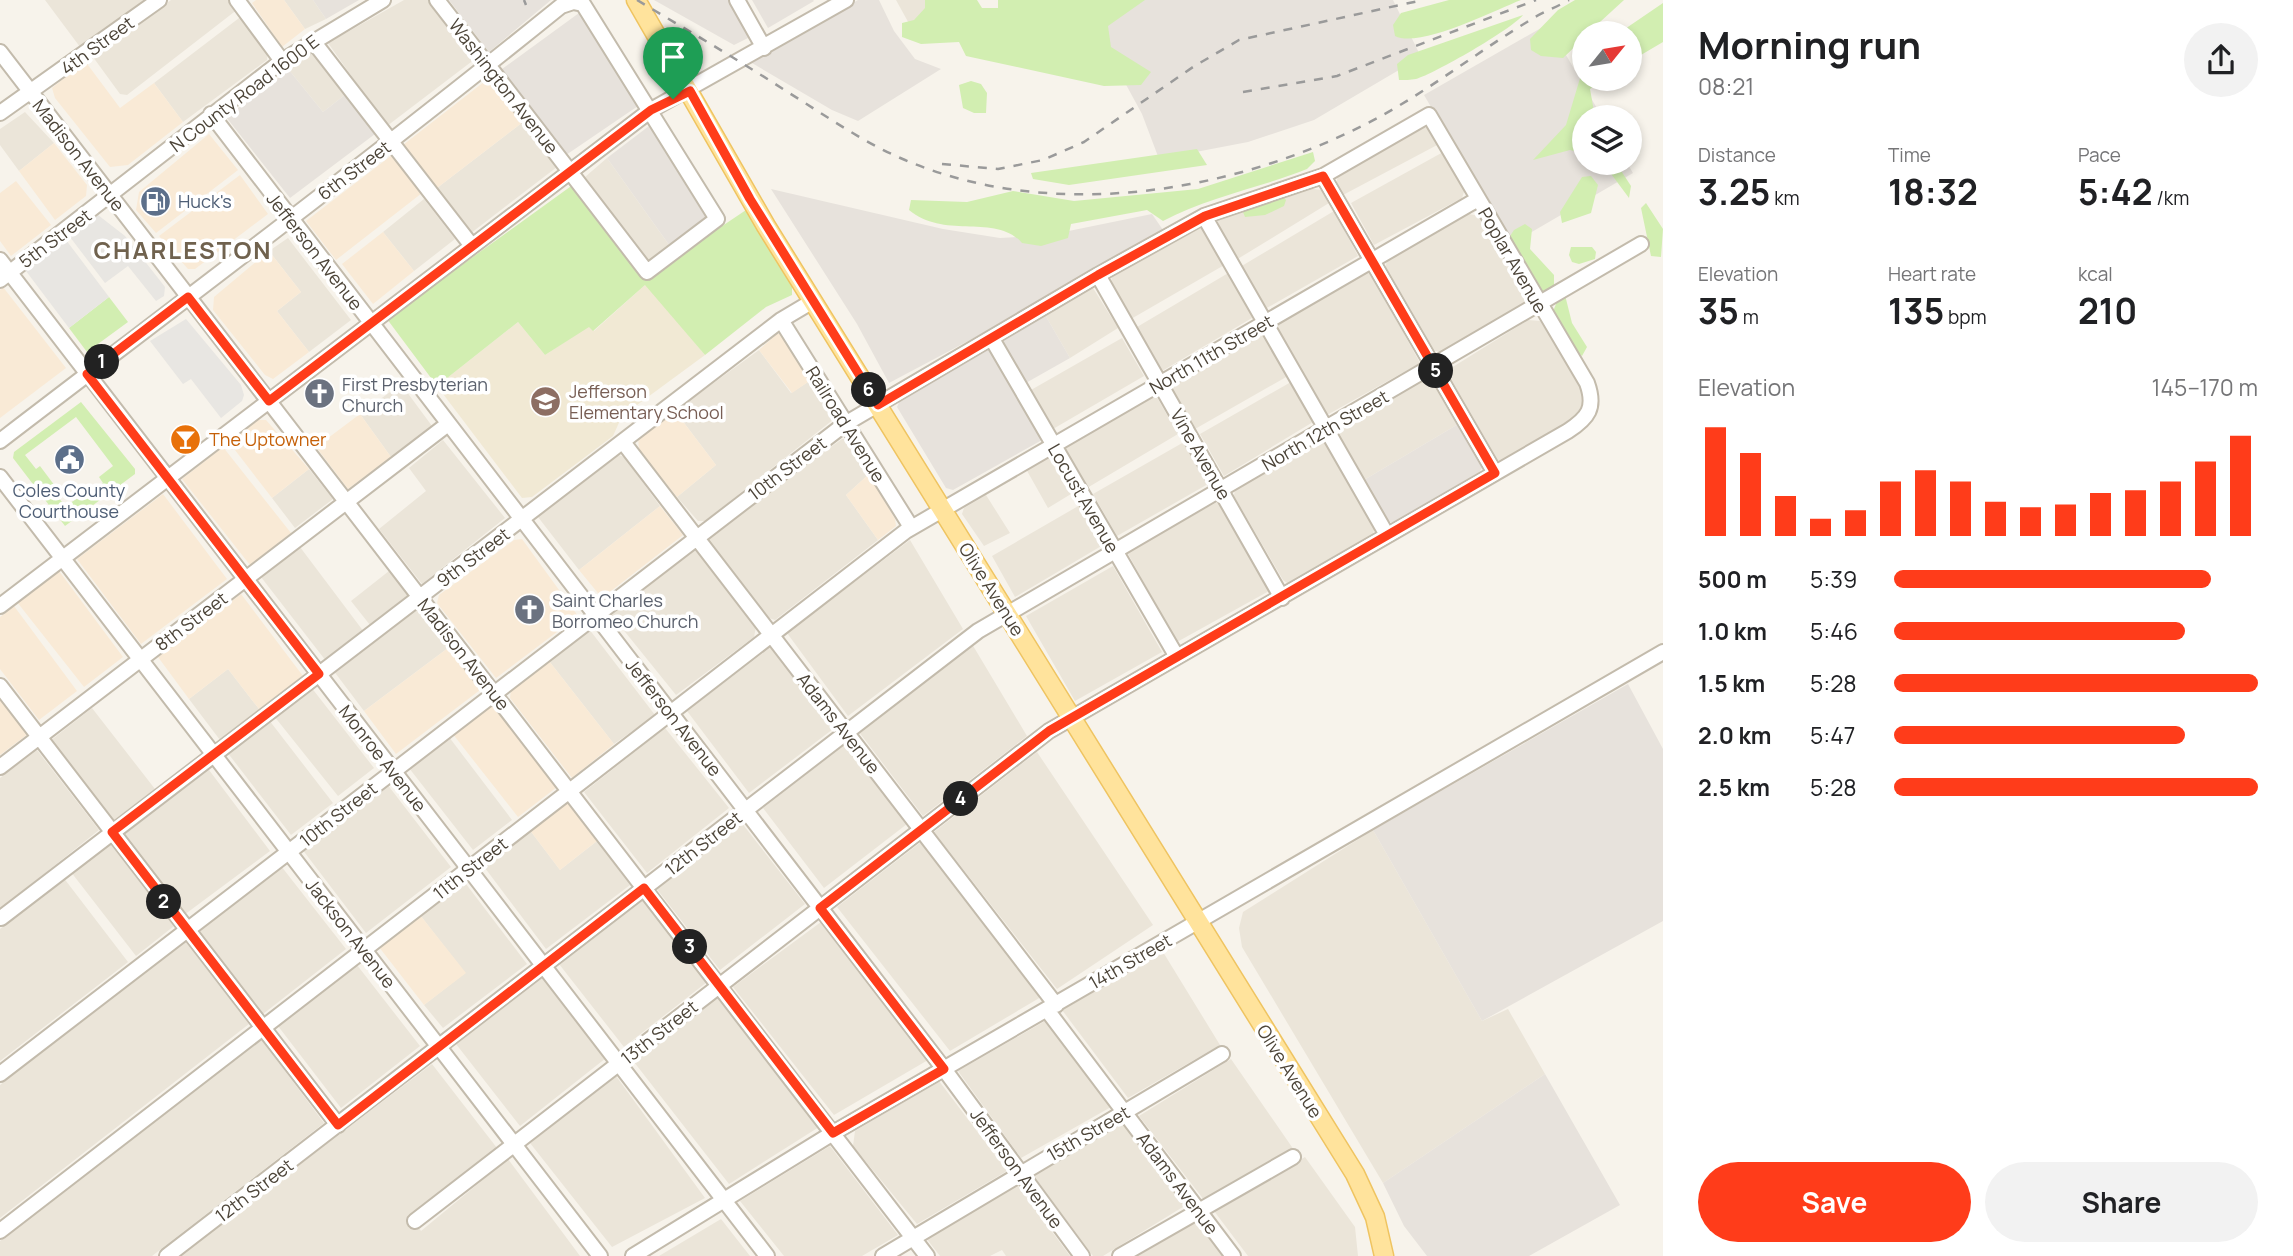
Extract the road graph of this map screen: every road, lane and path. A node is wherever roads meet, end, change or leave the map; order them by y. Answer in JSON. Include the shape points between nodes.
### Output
{"nodes":[{"id":1,"x":159,"y":0,"type":"edge"},
{"id":2,"x":237,"y":0,"type":"edge"},
{"id":3,"x":383,"y":0,"type":"edge"},
{"id":4,"x":437,"y":0,"type":"edge"},
{"id":5,"x":636,"y":0,"type":"edge"},
{"id":6,"x":737,"y":0,"type":"edge"},
{"id":7,"x":846,"y":0,"type":"edge"},
{"id":8,"x":313,"y":41,"type":"junction"},
{"id":9,"x":764,"y":48,"type":"junction"},
{"id":10,"x":0,"y":52,"type":"edge"},
{"id":11,"x":282,"y":61,"type":"junction"},
{"id":12,"x":488,"y":65,"type":"junction"},
{"id":13,"x":690,"y":91,"type":"junction"},
{"id":14,"x":31,"y":93,"type":"junction"},
{"id":15,"x":651,"y":110,"type":"junction"},
{"id":16,"x":0,"y":113,"type":"edge"},
{"id":17,"x":211,"y":114,"type":"junction"},
{"id":18,"x":1429,"y":115,"type":"joint"},
{"id":19,"x":391,"y":142,"type":"junction"},
{"id":20,"x":569,"y":171,"type":"junction"},
{"id":21,"x":1323,"y":176,"type":"junction"},
{"id":22,"x":111,"y":195,"type":"junction"},
{"id":23,"x":1478,"y":199,"type":"junction"},
{"id":24,"x":1205,"y":216,"type":"junction"},
{"id":25,"x":290,"y":219,"type":"junction"},
{"id":26,"x":1641,"y":244,"type":"dead end"},
{"id":27,"x":472,"y":246,"type":"junction"},
{"id":28,"x":0,"y":260,"type":"edge"},
{"id":29,"x":1372,"y":261,"type":"junction"},
{"id":30,"x":1098,"y":275,"type":"junction"},
{"id":31,"x":5,"y":276,"type":"edge"},
{"id":32,"x":188,"y":297,"type":"junction"},
{"id":33,"x":813,"y":301,"type":"junction"},
{"id":34,"x":1539,"y":305,"type":"junction"},
{"id":35,"x":781,"y":320,"type":"junction"},
{"id":36,"x":1266,"y":322,"type":"junction"},
{"id":37,"x":370,"y":323,"type":"junction"},
{"id":38,"x":992,"y":339,"type":"junction"},
{"id":39,"x":1433,"y":367,"type":"junction"},
{"id":40,"x":87,"y":374,"type":"junction"},
{"id":41,"x":1160,"y":384,"type":"junction"},
{"id":42,"x":269,"y":401,"type":"junction"},
{"id":43,"x":878,"y":405,"type":"junction"},
{"id":44,"x":1592,"y":405,"type":"joint"},
{"id":45,"x":448,"y":424,"type":"junction"},
{"id":46,"x":845,"y":424,"type":"junction"},
{"id":47,"x":1327,"y":428,"type":"junction"},
{"id":48,"x":0,"y":440,"type":"edge"},
{"id":49,"x":623,"y":442,"type":"junction"},
{"id":50,"x":1054,"y":445,"type":"junction"},
{"id":51,"x":1495,"y":473,"type":"junction"},
{"id":52,"x":0,"y":477,"type":"edge"},
{"id":53,"x":168,"y":478,"type":"junction"},
{"id":54,"x":1221,"y":490,"type":"junction"},
{"id":55,"x":347,"y":502,"type":"junction"},
{"id":56,"x":943,"y":509,"type":"junction"},
{"id":57,"x":521,"y":520,"type":"junction"},
{"id":58,"x":911,"y":527,"type":"junction"},
{"id":59,"x":1387,"y":535,"type":"junction"},
{"id":60,"x":696,"y":537,"type":"junction"},
{"id":61,"x":1115,"y":551,"type":"junction"},
{"id":62,"x":62,"y":558,"type":"junction"},
{"id":63,"x":245,"y":579,"type":"junction"},
{"id":64,"x":420,"y":597,"type":"junction"},
{"id":65,"x":1282,"y":597,"type":"junction"},
{"id":66,"x":0,"y":606,"type":"edge"},
{"id":67,"x":1007,"y":614,"type":"junction"},
{"id":68,"x":595,"y":615,"type":"junction"},
{"id":69,"x":771,"y":635,"type":"junction"},
{"id":70,"x":1663,"y":652,"type":"edge"},
{"id":71,"x":1177,"y":657,"type":"junction"},
{"id":72,"x":140,"y":660,"type":"junction"},
{"id":73,"x":319,"y":674,"type":"junction"},
{"id":74,"x":0,"y":686,"type":"edge"},
{"id":75,"x":494,"y":694,"type":"junction"},
{"id":76,"x":670,"y":713,"type":"junction"},
{"id":77,"x":1072,"y":718,"type":"junction"},
{"id":78,"x":846,"y":732,"type":"junction"},
{"id":79,"x":39,"y":737,"type":"junction"},
{"id":80,"x":214,"y":755,"type":"junction"},
{"id":81,"x":0,"y":767,"type":"edge"},
{"id":82,"x":393,"y":772,"type":"junction"},
{"id":83,"x":569,"y":791,"type":"junction"},
{"id":84,"x":745,"y":810,"type":"junction"},
{"id":85,"x":921,"y":830,"type":"junction"},
{"id":86,"x":112,"y":832,"type":"junction"},
{"id":87,"x":289,"y":852,"type":"junction"},
{"id":88,"x":468,"y":869,"type":"junction"},
{"id":89,"x":644,"y":888,"type":"junction"},
{"id":90,"x":820,"y":908,"type":"junction"},
{"id":91,"x":1,"y":918,"type":"edge"},
{"id":92,"x":1197,"y":923,"type":"junction"},
{"id":93,"x":185,"y":930,"type":"junction"},
{"id":94,"x":364,"y":950,"type":"junction"},
{"id":95,"x":543,"y":966,"type":"junction"},
{"id":96,"x":719,"y":986,"type":"junction"},
{"id":97,"x":1051,"y":1007,"type":"junction"},
{"id":98,"x":263,"y":1028,"type":"junction"},
{"id":99,"x":439,"y":1047,"type":"junction"},
{"id":100,"x":1222,"y":1054,"type":"dead end"},
{"id":101,"x":619,"y":1064,"type":"junction"},
{"id":102,"x":944,"y":1069,"type":"junction"},
{"id":103,"x":0,"y":1074,"type":"edge"},
{"id":104,"x":1125,"y":1112,"type":"junction"},
{"id":105,"x":338,"y":1125,"type":"junction"},
{"id":106,"x":833,"y":1133,"type":"junction"},
{"id":107,"x":514,"y":1145,"type":"junction"},
{"id":108,"x":1293,"y":1157,"type":"dead end"},
{"id":109,"x":1021,"y":1172,"type":"junction"},
{"id":110,"x":725,"y":1201,"type":"junction"},
{"id":111,"x":1199,"y":1209,"type":"junction"},
{"id":112,"x":415,"y":1221,"type":"dead end"},
{"id":113,"x":0,"y":1231,"type":"edge"},
{"id":114,"x":913,"y":1237,"type":"junction"},
{"id":115,"x":167,"y":1256,"type":"edge"},
{"id":116,"x":600,"y":1256,"type":"edge"},
{"id":117,"x":633,"y":1256,"type":"edge"},
{"id":118,"x":767,"y":1256,"type":"edge"},
{"id":119,"x":883,"y":1256,"type":"edge"},
{"id":120,"x":928,"y":1256,"type":"edge"},
{"id":121,"x":1082,"y":1256,"type":"edge"},
{"id":122,"x":1120,"y":1256,"type":"edge"},
{"id":123,"x":1233,"y":1256,"type":"edge"},
{"id":124,"x":1384,"y":1256,"type":"edge"}],
"edges":[{"from":1,"to":14,"type":"street","name":"4th Street"},
{"from":2,"to":11,"type":"street"},
{"from":3,"to":8,"type":"street","name":"N County Road 1600 E"},
{"from":4,"to":12,"type":"street","name":"Washington Avenue"},
{"from":5,"to":13,"type":"main road","name":"Olive Avenue"},
{"from":6,"to":9,"type":"street"},
{"from":7,"to":9,"type":"street"},
{"from":8,"to":11,"type":"street","name":"N County Road 1600 E"},
{"from":8,"to":19,"type":"street"},
{"from":9,"to":13,"type":"street"},
{"from":10,"to":14,"type":"street","name":"Madison Avenue"},
{"from":11,"to":17,"type":"street","name":"N County Road 1600 E"},
{"from":12,"to":15,"type":"street","name":"6th Street","via":[[561,6],[583,4]]},
{"from":12,"to":19,"type":"street","name":"6th Street"},
{"from":12,"to":20,"type":"street","name":"Washington Avenue"},
{"from":13,"to":15,"type":"street"},
{"from":13,"to":33,"type":"main road","name":"Olive Avenue"},
{"from":14,"to":16,"type":"street","name":"4th Street"},
{"from":14,"to":22,"type":"street","name":"Madison Avenue"},
{"from":15,"to":20,"type":"street"},
{"from":15,"to":20,"type":"street","name":"Washington Avenue","via":[[717,219],[647,272]]},
{"from":17,"to":22,"type":"street","name":"N County Road 1600 E"},
{"from":17,"to":25,"type":"street","name":"Jefferson Avenue"},
{"from":18,"to":21,"type":"street","name":"10th Street"},
{"from":18,"to":23,"type":"street","name":"Poplar Avenue"},
{"from":19,"to":25,"type":"street","name":"6th Street"},
{"from":19,"to":27,"type":"street"},
{"from":20,"to":27,"type":"street"},
{"from":21,"to":24,"type":"street","name":"10th Street"},
{"from":21,"to":29,"type":"street"},
{"from":22,"to":31,"type":"street","name":"5th Street"},
{"from":22,"to":32,"type":"street","name":"Madison Avenue"},
{"from":23,"to":29,"type":"street","name":"North 11th Street"},
{"from":23,"to":34,"type":"street","name":"Poplar Avenue"},
{"from":24,"to":30,"type":"street","name":"10th Street"},
{"from":24,"to":36,"type":"street"},
{"from":25,"to":32,"type":"street","name":"6th Street"},
{"from":25,"to":37,"type":"street","name":"Jefferson Avenue"},
{"from":26,"to":34,"type":"street","name":"North 12th Street"},
{"from":27,"to":37,"type":"street"},
{"from":28,"to":31,"type":"street","name":"Monroe Avenue"},
{"from":29,"to":36,"type":"street","name":"North 11th Street"},
{"from":29,"to":39,"type":"street"},
{"from":30,"to":38,"type":"street","name":"10th Street"},
{"from":30,"to":41,"type":"street","name":"Vine Avenue"},
{"from":31,"to":40,"type":"street","name":"Monroe Avenue"},
{"from":32,"to":40,"type":"street","name":"6th Street"},
{"from":32,"to":42,"type":"street","name":"Madison Avenue"},
{"from":33,"to":35,"type":"street","name":"9th Street"},
{"from":33,"to":43,"type":"main road","name":"Olive Avenue"},
{"from":34,"to":39,"type":"street","name":"North 12th Street"},
{"from":34,"to":44,"type":"street","name":"Poplar Avenue","via":[[1587,383]]},
{"from":35,"to":46,"type":"street","name":"Railroad Avenue"},
{"from":35,"to":49,"type":"street","name":"9th Street"},
{"from":36,"to":41,"type":"street","name":"North 11th Street"},
{"from":36,"to":47,"type":"street"},
{"from":37,"to":42,"type":"street"},
{"from":37,"to":45,"type":"street","name":"Jefferson Avenue"},
{"from":38,"to":43,"type":"street","name":"10th Street"},
{"from":38,"to":50,"type":"street","name":"Locust Avenue"},
{"from":39,"to":47,"type":"street","name":"North 12th Street"},
{"from":39,"to":51,"type":"street"},
{"from":40,"to":48,"type":"street","name":"6th Street"},
{"from":40,"to":53,"type":"street","name":"Monroe Avenue"},
{"from":41,"to":50,"type":"street","name":"North 11th Street"},
{"from":41,"to":54,"type":"street","name":"Vine Avenue"},
{"from":42,"to":53,"type":"street"},
{"from":42,"to":55,"type":"street","name":"Madison Avenue"},
{"from":43,"to":46,"type":"street","name":"10th Street"},
{"from":43,"to":56,"type":"main road","name":"Olive Avenue"},
{"from":44,"to":51,"type":"street","name":"13th Street","via":[[1589,416],[1580,423]]},
{"from":45,"to":55,"type":"street","name":"8th Street"},
{"from":45,"to":57,"type":"street","name":"Jefferson Avenue"},
{"from":46,"to":58,"type":"street","name":"Railroad Avenue"},
{"from":46,"to":60,"type":"street","name":"10th Street"},
{"from":47,"to":54,"type":"street","name":"North 12th Street"},
{"from":47,"to":59,"type":"street"},
{"from":49,"to":57,"type":"street","name":"9th Street"},
{"from":49,"to":60,"type":"street","name":"Adams Avenue"},
{"from":50,"to":56,"type":"street","name":"North 11th Street"},
{"from":50,"to":61,"type":"street","name":"Locust Avenue"},
{"from":51,"to":59,"type":"street","name":"13th Street"},
{"from":52,"to":62,"type":"street","name":"Jackson Avenue"},
{"from":53,"to":62,"type":"street"},
{"from":53,"to":63,"type":"street","name":"Monroe Avenue"},
{"from":54,"to":61,"type":"street","name":"North 12th Street"},
{"from":54,"to":65,"type":"street","name":"Vine Avenue"},
{"from":55,"to":63,"type":"street","name":"8th Street"},
{"from":55,"to":64,"type":"street","name":"Madison Avenue"},
{"from":56,"to":58,"type":"street","name":"11th Street"},
{"from":56,"to":67,"type":"main road","name":"Olive Avenue"},
{"from":57,"to":64,"type":"street","name":"9th Street"},
{"from":57,"to":68,"type":"street","name":"Jefferson Avenue"},
{"from":58,"to":69,"type":"street","name":"11th Street"},
{"from":59,"to":65,"type":"street","name":"13th Street"},
{"from":60,"to":68,"type":"street","name":"10th Street"},
{"from":60,"to":69,"type":"street","name":"Adams Avenue"},
{"from":61,"to":67,"type":"street","name":"North 12th Street"},
{"from":61,"to":71,"type":"street","name":"Locust Avenue"},
{"from":62,"to":66,"type":"street"},
{"from":62,"to":72,"type":"street","name":"Jackson Avenue"},
{"from":63,"to":72,"type":"street","name":"8th Street"},
{"from":63,"to":73,"type":"street","name":"Monroe Avenue"},
{"from":64,"to":73,"type":"street","name":"9th Street"},
{"from":64,"to":75,"type":"street","name":"Madison Avenue"},
{"from":65,"to":71,"type":"street","name":"13th Street"},
{"from":67,"to":77,"type":"main road","name":"Olive Avenue"},
{"from":67,"to":78,"type":"street","name":"12th Street"},
{"from":68,"to":75,"type":"street","name":"10th Street"},
{"from":68,"to":76,"type":"street","name":"Jefferson Avenue"},
{"from":69,"to":76,"type":"street","name":"11th Street"},
{"from":69,"to":78,"type":"street","name":"Adams Avenue"},
{"from":70,"to":92,"type":"street","name":"14th Street"},
{"from":71,"to":77,"type":"street","name":"13th Street"},
{"from":72,"to":79,"type":"street","name":"8th Street"},
{"from":72,"to":80,"type":"street","name":"Jackson Avenue"},
{"from":73,"to":80,"type":"street","name":"9th Street"},
{"from":73,"to":82,"type":"street","name":"Monroe Avenue"},
{"from":74,"to":79,"type":"street"},
{"from":75,"to":82,"type":"street","name":"10th Street"},
{"from":75,"to":83,"type":"street","name":"Madison Avenue"},
{"from":76,"to":83,"type":"street","name":"11th Street"},
{"from":76,"to":84,"type":"street","name":"Jefferson Avenue"},
{"from":77,"to":85,"type":"street","name":"13th Street"},
{"from":77,"to":92,"type":"main road","name":"Olive Avenue"},
{"from":78,"to":84,"type":"street","name":"12th Street"},
{"from":78,"to":85,"type":"street","name":"Adams Avenue"},
{"from":79,"to":81,"type":"street","name":"8th Street"},
{"from":79,"to":86,"type":"street"},
{"from":80,"to":86,"type":"street","name":"9th Street"},
{"from":80,"to":87,"type":"street","name":"Jackson Avenue"},
{"from":82,"to":87,"type":"street","name":"10th Street"},
{"from":82,"to":88,"type":"street","name":"Monroe Avenue"},
{"from":83,"to":88,"type":"street","name":"11th Street"},
{"from":83,"to":89,"type":"street","name":"Madison Avenue"},
{"from":84,"to":89,"type":"street","name":"12th Street"},
{"from":84,"to":90,"type":"street","name":"Jefferson Avenue"},
{"from":85,"to":90,"type":"street","name":"13th Street"},
{"from":85,"to":97,"type":"street","name":"Adams Avenue"},
{"from":86,"to":91,"type":"street","name":"9th Street"},
{"from":86,"to":93,"type":"street"},
{"from":87,"to":93,"type":"street","name":"10th Street"},
{"from":87,"to":94,"type":"street","name":"Jackson Avenue"},
{"from":88,"to":94,"type":"street","name":"11th Street"},
{"from":88,"to":95,"type":"street","name":"Monroe Avenue"},
{"from":89,"to":95,"type":"street","name":"12th Street"},
{"from":89,"to":96,"type":"street","name":"Madison Avenue"},
{"from":90,"to":96,"type":"street","name":"13th Street"},
{"from":90,"to":102,"type":"street","name":"Jefferson Avenue"},
{"from":92,"to":97,"type":"street","name":"14th Street"},
{"from":92,"to":124,"type":"main road","name":"Olive Avenue","via":[[1355,1174],[1375,1217]]},
{"from":93,"to":98,"type":"street"},
{"from":93,"to":103,"type":"street","name":"10th Street"},
{"from":94,"to":98,"type":"street","name":"11th Street"},
{"from":94,"to":99,"type":"street","name":"Jackson Avenue"},
{"from":95,"to":99,"type":"street","name":"12th Street"},
{"from":95,"to":101,"type":"street","name":"Monroe Avenue"},
{"from":96,"to":101,"type":"street","name":"13th Street"},
{"from":96,"to":106,"type":"street","name":"Madison Avenue"},
{"from":97,"to":102,"type":"street","name":"14th Street"},
{"from":97,"to":104,"type":"street","name":"Adams Avenue"},
{"from":98,"to":105,"type":"street"},
{"from":98,"to":113,"type":"street","name":"11th Street"},
{"from":99,"to":105,"type":"street","name":"12th Street"},
{"from":99,"to":107,"type":"street","name":"Jackson Avenue"},
{"from":100,"to":104,"type":"street","name":"15th Street"},
{"from":101,"to":107,"type":"street","name":"13th Street"},
{"from":101,"to":110,"type":"street","name":"Monroe Avenue"},
{"from":102,"to":106,"type":"street","name":"14th Street"},
{"from":102,"to":109,"type":"street","name":"Jefferson Avenue"},
{"from":104,"to":109,"type":"street","name":"15th Street"},
{"from":104,"to":111,"type":"street","name":"Adams Avenue"},
{"from":105,"to":115,"type":"street","name":"12th Street"},
{"from":106,"to":110,"type":"street","name":"14th Street"},
{"from":106,"to":114,"type":"street","name":"Madison Avenue"},
{"from":107,"to":112,"type":"street","name":"13th Street"},
{"from":107,"to":116,"type":"street","name":"Jackson Avenue"},
{"from":108,"to":111,"type":"street"},
{"from":109,"to":114,"type":"street","name":"15th Street"},
{"from":109,"to":121,"type":"street","name":"Jefferson Avenue"},
{"from":110,"to":117,"type":"street","name":"14th Street"},
{"from":110,"to":118,"type":"street","name":"Monroe Avenue"},
{"from":111,"to":122,"type":"street"},
{"from":111,"to":123,"type":"street","name":"Adams Avenue"},
{"from":114,"to":119,"type":"street","name":"15th Street"},
{"from":114,"to":120,"type":"street","name":"Madison Avenue"}]}
